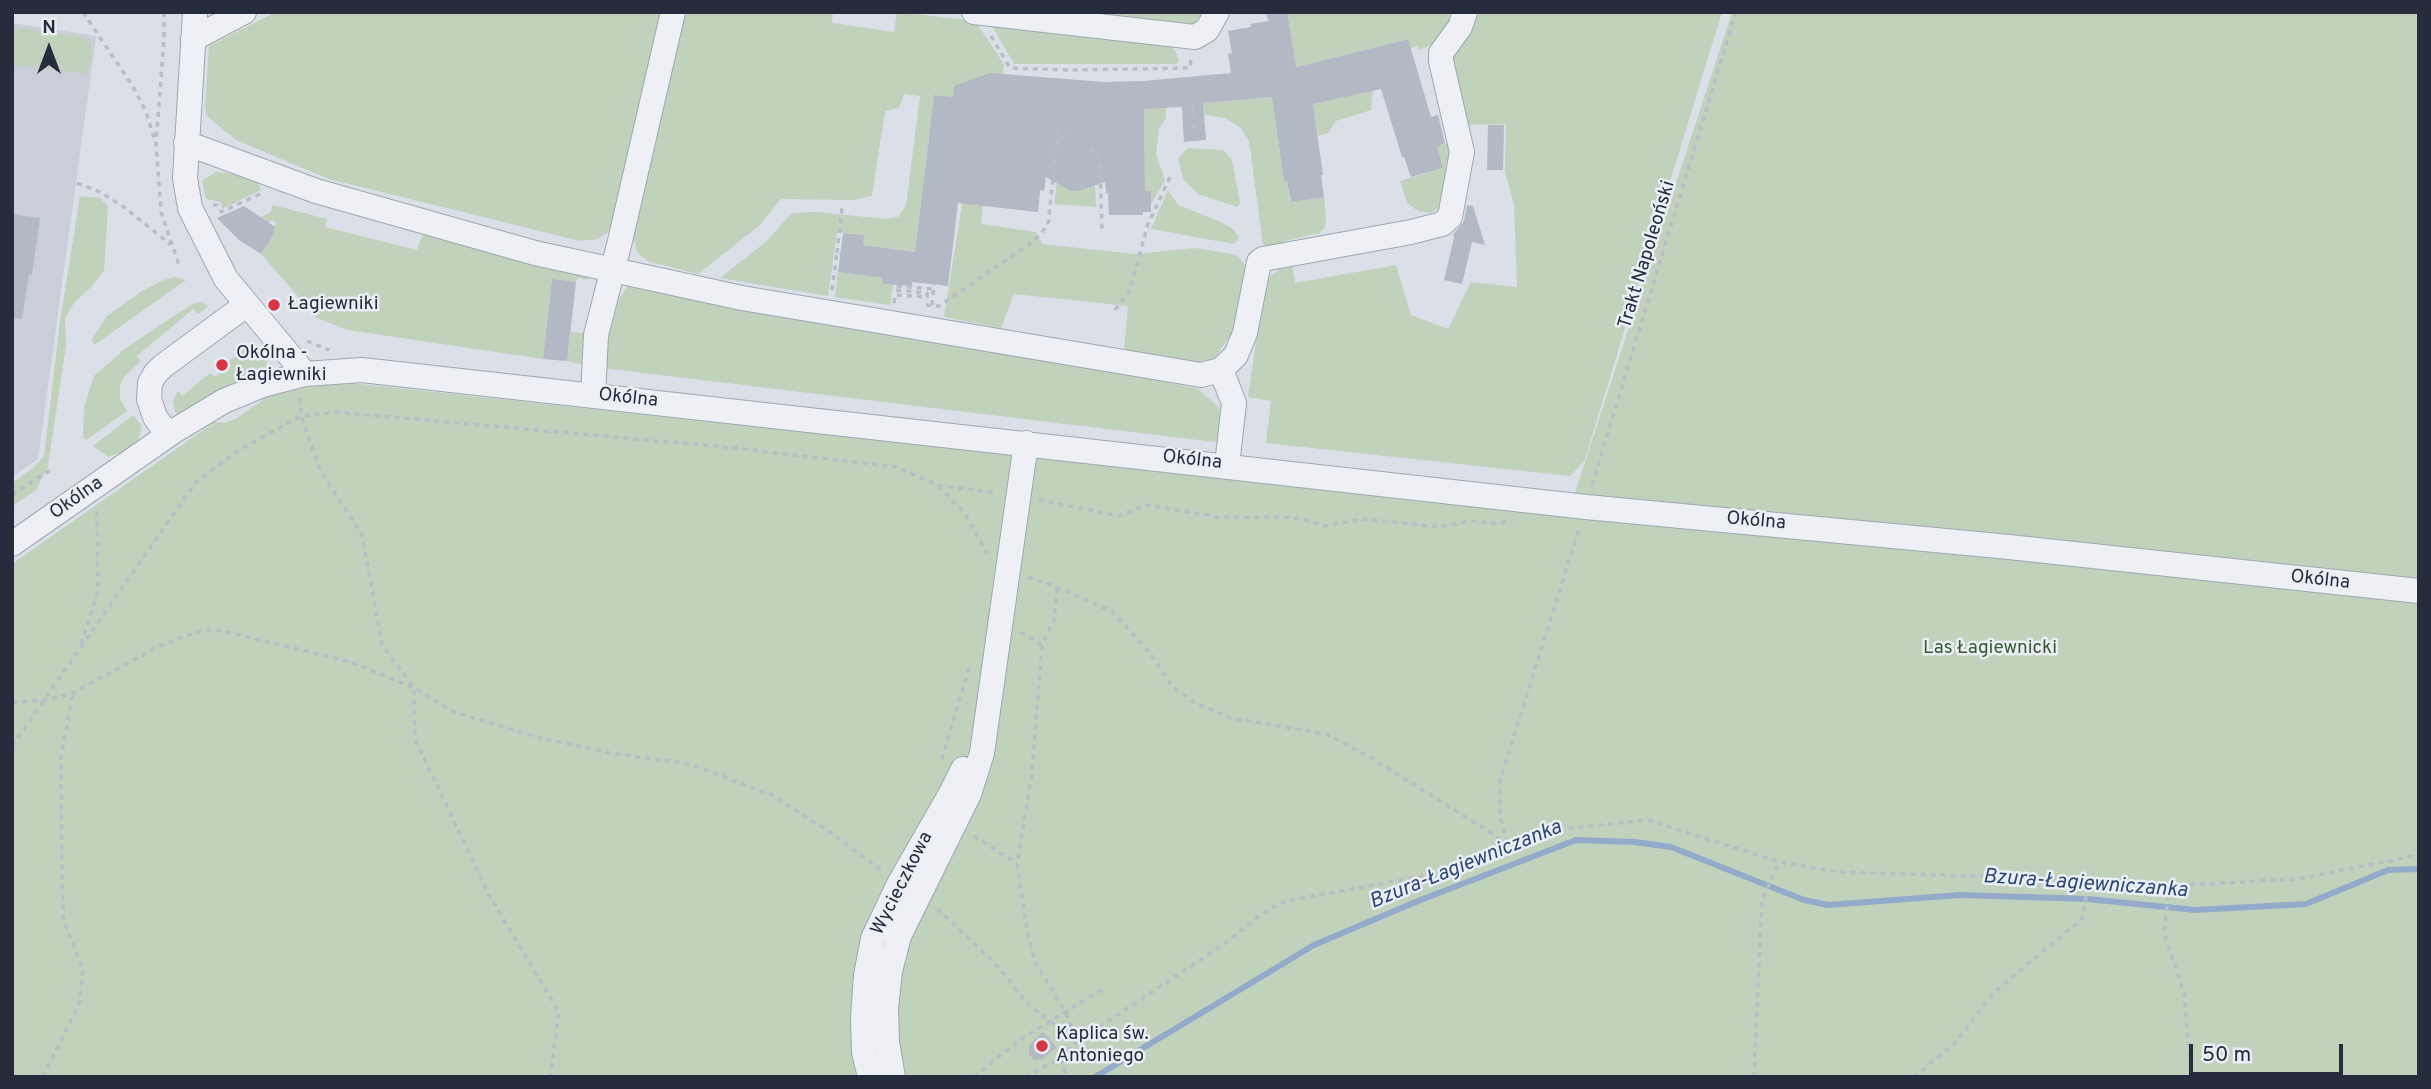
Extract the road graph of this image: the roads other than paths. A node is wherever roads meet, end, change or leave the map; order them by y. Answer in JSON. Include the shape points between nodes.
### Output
{"nodes":[{"id":1,"x":195,"y":12,"type":"edge"},
{"id":2,"x":244,"y":12,"type":"edge"},
{"id":3,"x":673,"y":12,"type":"edge"},
{"id":4,"x":1217,"y":12,"type":"edge"},
{"id":5,"x":1465,"y":12,"type":"edge"},
{"id":6,"x":976,"y":13,"type":"edge"},
{"id":7,"x":193,"y":39,"type":"junction"},
{"id":8,"x":186,"y":143,"type":"junction"},
{"id":9,"x":613,"y":270,"type":"junction"},
{"id":10,"x":246,"y":305,"type":"junction"},
{"id":11,"x":1221,"y":370,"type":"junction"},
{"id":12,"x":305,"y":374,"type":"junction"},
{"id":13,"x":593,"y":396,"type":"junction"},
{"id":14,"x":168,"y":435,"type":"junction"},
{"id":15,"x":1027,"y":443,"type":"junction"},
{"id":16,"x":1227,"y":465,"type":"junction"},
{"id":17,"x":12,"y":544,"type":"edge"},
{"id":18,"x":2419,"y":592,"type":"edge"},
{"id":19,"x":908,"y":891,"type":"junction"},
{"id":20,"x":870,"y":1077,"type":"edge"},
{"id":21,"x":893,"y":1077,"type":"edge"}],
"edges":[{"from":1,"to":7,"type":"street"},
{"from":2,"to":7,"type":"street"},
{"from":3,"to":9,"type":"street"},
{"from":4,"to":6,"type":"street","via":[[1207,30],[1195,37]]},
{"from":5,"to":11,"type":"street","via":[[1441,53],[1462,152],[1450,217],[1442,224],[1411,232],[1263,258],[1256,272],[1245,334],[1236,355]]},
{"from":7,"to":8,"type":"street"},
{"from":8,"to":9,"type":"street","via":[[316,191],[509,246]]},
{"from":8,"to":10,"type":"street","via":[[190,208],[226,279]]},
{"from":9,"to":11,"type":"street","via":[[742,298],[1201,375]]},
{"from":9,"to":13,"type":"street","via":[[596,335]]},
{"from":10,"to":12,"type":"street"},
{"from":10,"to":14,"type":"street","via":[[155,374],[149,399]]},
{"from":11,"to":16,"type":"street","via":[[1234,403]]},
{"from":12,"to":13,"type":"street","name":"Okólna","via":[[362,370]]},
{"from":12,"to":14,"type":"street","name":"Okólna","via":[[224,401]]},
{"from":13,"to":15,"type":"street","name":"Okólna"},
{"from":14,"to":17,"type":"street","name":"Okólna"},
{"from":15,"to":16,"type":"street","name":"Okólna"},
{"from":15,"to":19,"type":"street","name":"Wycieczkowa","via":[[988,703]]},
{"from":16,"to":18,"type":"street","name":"Okólna","via":[[1586,507]]},
{"from":19,"to":20,"type":"street","name":"Wycieczkowa","via":[[873,939],[863,1018]]},
{"from":19,"to":21,"type":"street","name":"Wycieczkowa","via":[[886,1008]]}]}
